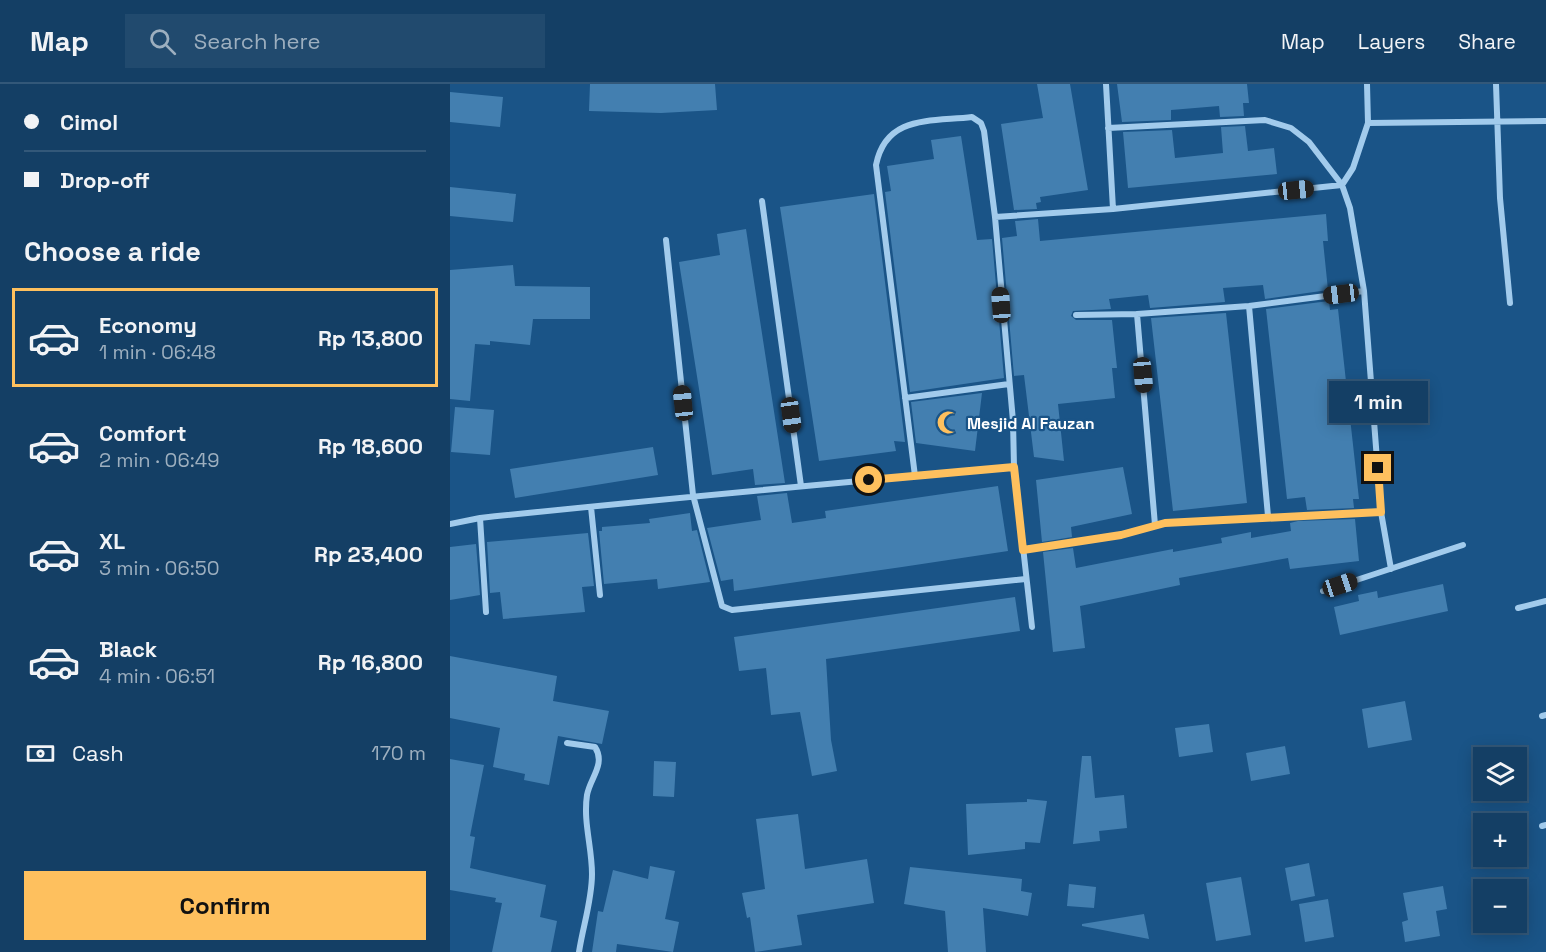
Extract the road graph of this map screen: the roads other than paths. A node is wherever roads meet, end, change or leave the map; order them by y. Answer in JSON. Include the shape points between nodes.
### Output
{"nodes":[{"id":1,"x":1106,"y":84,"type":"edge"},
{"id":2,"x":1367,"y":84,"type":"edge"},
{"id":3,"x":1496,"y":84,"type":"edge"},
{"id":4,"x":1498,"y":121,"type":"junction"},
{"id":5,"x":1546,"y":121,"type":"edge"},
{"id":6,"x":1368,"y":123,"type":"junction"},
{"id":7,"x":1108,"y":128,"type":"junction"},
{"id":8,"x":1342,"y":185,"type":"junction"},
{"id":9,"x":762,"y":201,"type":"dead end"},
{"id":10,"x":1113,"y":209,"type":"junction"},
{"id":11,"x":995,"y":217,"type":"junction"},
{"id":12,"x":666,"y":240,"type":"dead end"},
{"id":13,"x":1364,"y":291,"type":"junction"},
{"id":14,"x":1510,"y":303,"type":"dead end"},
{"id":15,"x":1249,"y":306,"type":"junction"},
{"id":16,"x":1137,"y":314,"type":"junction"},
{"id":17,"x":1076,"y":315,"type":"dead end"},
{"id":18,"x":1009,"y":384,"type":"junction"},
{"id":19,"x":905,"y":398,"type":"junction"},
{"id":20,"x":1014,"y":467,"type":"junction"},
{"id":21,"x":915,"y":476,"type":"junction"},
{"id":22,"x":801,"y":486,"type":"junction"},
{"id":23,"x":693,"y":495,"type":"junction"},
{"id":24,"x":591,"y":507,"type":"junction"},
{"id":25,"x":1381,"y":512,"type":"junction"},
{"id":26,"x":1268,"y":516,"type":"junction"},
{"id":27,"x":480,"y":518,"type":"junction"},
{"id":28,"x":450,"y":524,"type":"edge"},
{"id":29,"x":1155,"y":525,"type":"junction"},
{"id":30,"x":1463,"y":545,"type":"dead end"},
{"id":31,"x":1023,"y":550,"type":"junction"},
{"id":32,"x":1391,"y":568,"type":"junction"},
{"id":33,"x":1026,"y":579,"type":"junction"},
{"id":34,"x":1323,"y":591,"type":"dead end"},
{"id":35,"x":600,"y":595,"type":"dead end"},
{"id":36,"x":1546,"y":601,"type":"edge"},
{"id":37,"x":1518,"y":608,"type":"dead end"},
{"id":38,"x":486,"y":612,"type":"dead end"},
{"id":39,"x":1032,"y":627,"type":"dead end"},
{"id":40,"x":567,"y":743,"type":"dead end"},
{"id":41,"x":579,"y":952,"type":"edge"}],
"edges":[{"from":1,"to":7,"type":"street"},
{"from":2,"to":6,"type":"street"},
{"from":3,"to":4,"type":"street"},
{"from":4,"to":5,"type":"street"},
{"from":4,"to":6,"type":"street"},
{"from":4,"to":14,"type":"street","via":[[1500,198]]},
{"from":6,"to":8,"type":"street","via":[[1353,168]]},
{"from":7,"to":8,"type":"street","via":[[1265,120],[1291,128],[1309,142]]},
{"from":7,"to":10,"type":"street"},
{"from":8,"to":10,"type":"street"},
{"from":8,"to":13,"type":"street","via":[[1350,208]]},
{"from":9,"to":22,"type":"street"},
{"from":10,"to":11,"type":"street"},
{"from":11,"to":18,"type":"street"},
{"from":11,"to":19,"type":"street","via":[[984,131],[977,119],[901,126],[879,150],[877,187]]},
{"from":12,"to":23,"type":"street"},
{"from":13,"to":15,"type":"street"},
{"from":13,"to":25,"type":"street"},
{"from":15,"to":16,"type":"street"},
{"from":15,"to":26,"type":"street"},
{"from":16,"to":17,"type":"street"},
{"from":16,"to":29,"type":"street"},
{"from":18,"to":19,"type":"street"},
{"from":18,"to":20,"type":"street"},
{"from":19,"to":21,"type":"street"},
{"from":20,"to":21,"type":"street"},
{"from":20,"to":31,"type":"street"},
{"from":21,"to":22,"type":"street"},
{"from":22,"to":23,"type":"street"},
{"from":23,"to":24,"type":"street"},
{"from":23,"to":33,"type":"street","via":[[720,601],[726,609]]},
{"from":24,"to":27,"type":"street"},
{"from":24,"to":35,"type":"street"},
{"from":25,"to":26,"type":"street"},
{"from":25,"to":32,"type":"street"},
{"from":26,"to":29,"type":"street"},
{"from":27,"to":28,"type":"street"},
{"from":27,"to":38,"type":"street"},
{"from":29,"to":31,"type":"street","via":[[1121,535]]},
{"from":30,"to":32,"type":"street"},
{"from":31,"to":33,"type":"street"},
{"from":32,"to":34,"type":"street"},
{"from":33,"to":39,"type":"street"},
{"from":36,"to":37,"type":"street"},
{"from":40,"to":41,"type":"street","via":[[595,747],[599,754],[586,808],[592,877]]}]}
